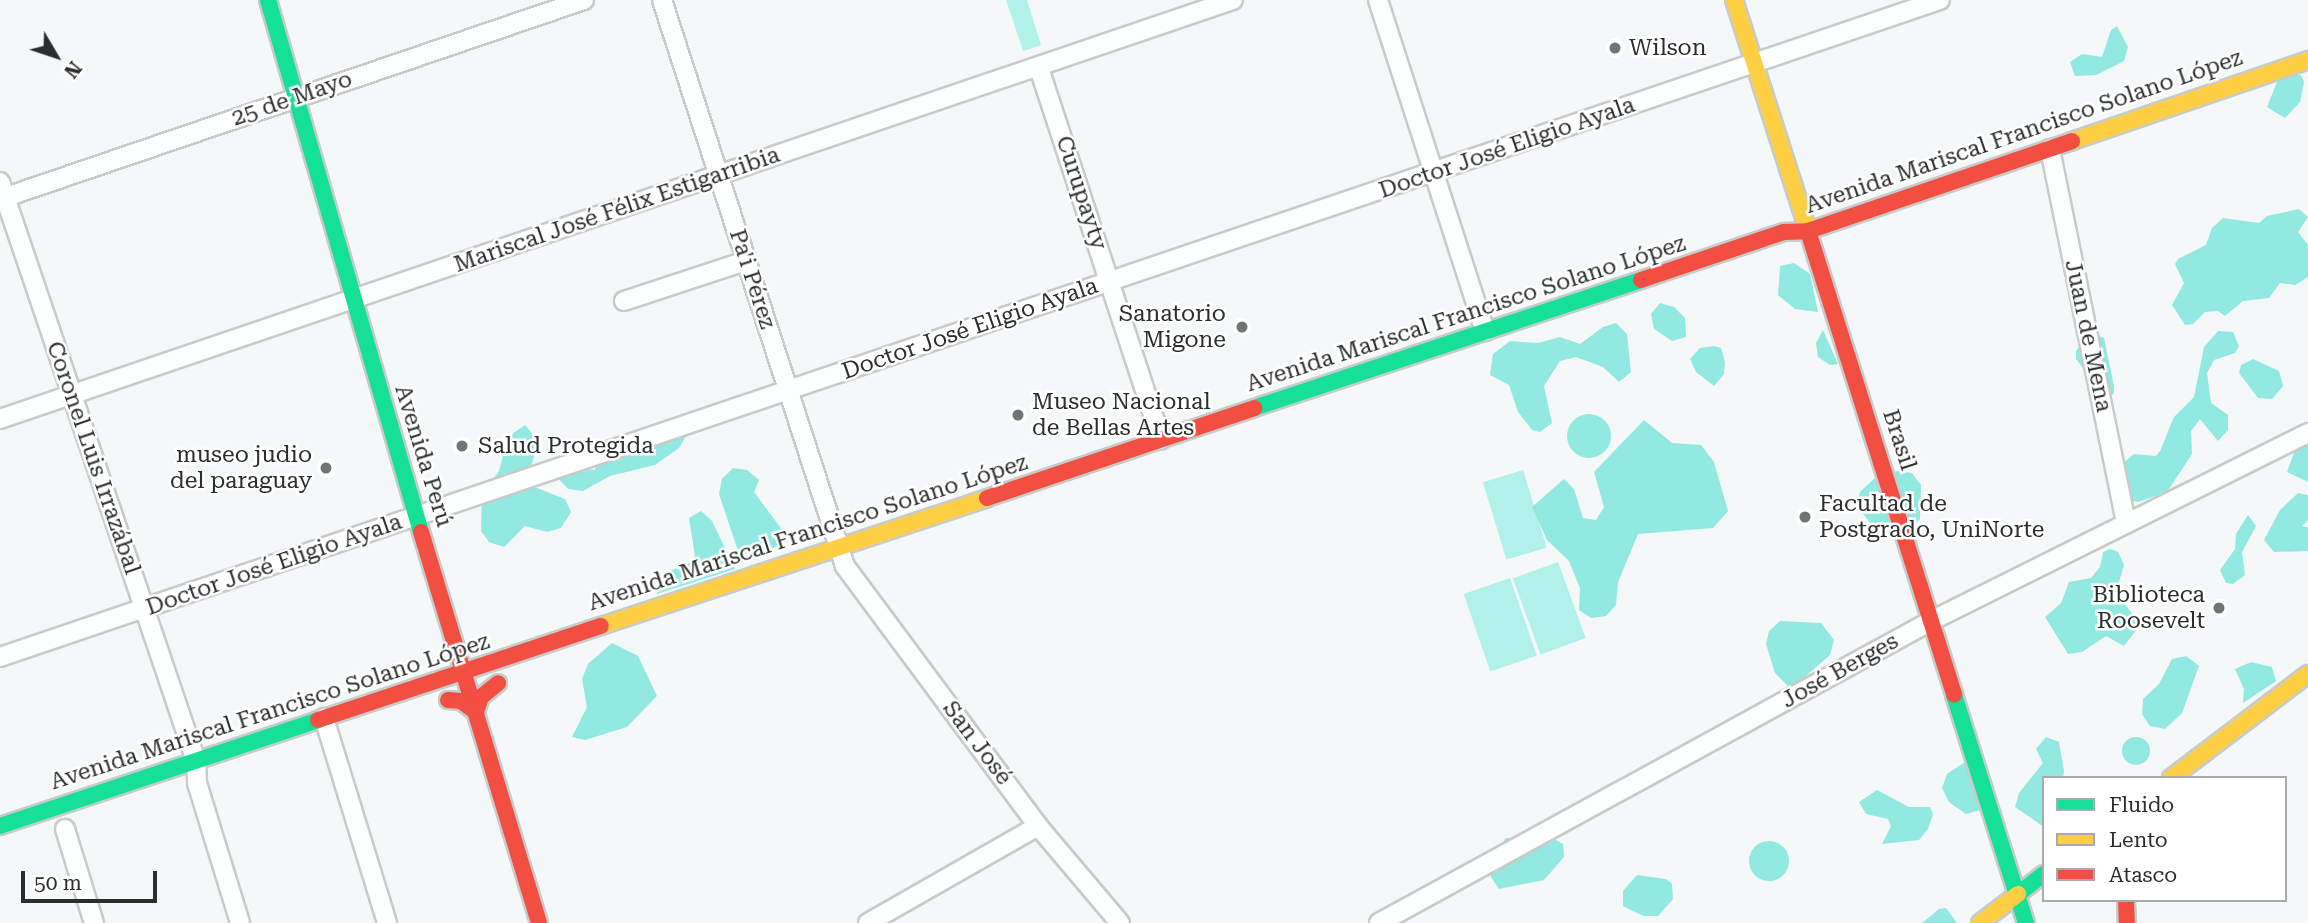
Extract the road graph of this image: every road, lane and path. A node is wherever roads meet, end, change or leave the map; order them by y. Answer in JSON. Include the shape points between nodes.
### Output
{"nodes":[{"id":1,"x":268,"y":0,"type":"edge"},
{"id":2,"x":584,"y":0,"type":"edge"},
{"id":3,"x":662,"y":0,"type":"edge"},
{"id":4,"x":1233,"y":0,"type":"edge"},
{"id":5,"x":1378,"y":0,"type":"edge"},
{"id":6,"x":1734,"y":0,"type":"edge"},
{"id":7,"x":1940,"y":0,"type":"edge"},
{"id":8,"x":2308,"y":60,"type":"edge"},
{"id":9,"x":1755,"y":64,"type":"junction"},
{"id":10,"x":1040,"y":68,"type":"junction"},
{"id":11,"x":295,"y":98,"type":"junction"},
{"id":12,"x":2050,"y":149,"type":"junction"},
{"id":13,"x":1434,"y":173,"type":"junction"},
{"id":14,"x":718,"y":175,"type":"junction"},
{"id":15,"x":2,"y":193,"type":"edge"},
{"id":16,"x":1808,"y":231,"type":"junction"},
{"id":17,"x":746,"y":261,"type":"junction"},
{"id":18,"x":1110,"y":282,"type":"junction"},
{"id":19,"x":352,"y":301,"type":"junction"},
{"id":20,"x":624,"y":301,"type":"dead end"},
{"id":21,"x":1485,"y":331,"type":"junction"},
{"id":22,"x":788,"y":391,"type":"junction"},
{"id":23,"x":72,"y":394,"type":"junction"},
{"id":24,"x":0,"y":419,"type":"edge"},
{"id":25,"x":2308,"y":433,"type":"edge"},
{"id":26,"x":1161,"y":439,"type":"junction"},
{"id":27,"x":1206,"y":443,"type":"dead end"},
{"id":28,"x":1149,"y":462,"type":"dead end"},
{"id":29,"x":417,"y":516,"type":"junction"},
{"id":30,"x":2126,"y":523,"type":"junction"},
{"id":31,"x":846,"y":558,"type":"junction"},
{"id":32,"x":826,"y":573,"type":"dead end"},
{"id":33,"x":144,"y":609,"type":"junction"},
{"id":34,"x":649,"y":610,"type":"junction"},
{"id":35,"x":1933,"y":620,"type":"junction"},
{"id":36,"x":457,"y":650,"type":"junction"},
{"id":37,"x":0,"y":657,"type":"edge"},
{"id":38,"x":493,"y":662,"type":"junction"},
{"id":39,"x":464,"y":672,"type":"junction"},
{"id":40,"x":2308,"y":674,"type":"edge"},
{"id":41,"x":439,"y":680,"type":"junction"},
{"id":42,"x":470,"y":691,"type":"junction"},
{"id":43,"x":476,"y":712,"type":"junction"},
{"id":44,"x":329,"y":734,"type":"junction"},
{"id":45,"x":250,"y":763,"type":"dead end"},
{"id":46,"x":2174,"y":776,"type":"edge"},
{"id":47,"x":197,"y":777,"type":"junction"},
{"id":48,"x":1038,"y":825,"type":"junction"},
{"id":49,"x":0,"y":827,"type":"edge"},
{"id":50,"x":65,"y":829,"type":"dead end"},
{"id":51,"x":17,"y":839,"type":"dead end"},
{"id":52,"x":2042,"y":876,"type":"edge"},
{"id":53,"x":2018,"y":894,"type":"junction"},
{"id":54,"x":2126,"y":902,"type":"edge"},
{"id":55,"x":94,"y":923,"type":"edge"},
{"id":56,"x":240,"y":923,"type":"edge"},
{"id":57,"x":387,"y":923,"type":"edge"},
{"id":58,"x":539,"y":923,"type":"edge"},
{"id":59,"x":867,"y":923,"type":"edge"},
{"id":60,"x":1120,"y":923,"type":"edge"},
{"id":61,"x":1379,"y":923,"type":"edge"},
{"id":62,"x":1980,"y":923,"type":"edge"},
{"id":63,"x":2026,"y":923,"type":"edge"},
{"id":64,"x":2127,"y":923,"type":"edge"}],
"edges":[{"from":1,"to":11,"type":"main road","name":"Avenida Perú"},
{"from":2,"to":11,"type":"street","name":"25 de Mayo"},
{"from":3,"to":14,"type":"street","name":"Pa'i Pérez"},
{"from":4,"to":10,"type":"street","name":"Mariscal José Félix Estigarribia"},
{"from":5,"to":13,"type":"street"},
{"from":6,"to":9,"type":"main road","name":"Brasil"},
{"from":7,"to":9,"type":"street","name":"Doctor José Eligio Ayala"},
{"from":8,"to":12,"type":"main road","name":"Avenida Mariscal Francisco Solano López"},
{"from":9,"to":13,"type":"street","name":"Doctor José Eligio Ayala"},
{"from":9,"to":16,"type":"main road","name":"Brasil"},
{"from":10,"to":14,"type":"street","name":"Mariscal José Félix Estigarribia"},
{"from":10,"to":18,"type":"street","name":"Curupayty"},
{"from":11,"to":15,"type":"street","name":"25 de Mayo"},
{"from":11,"to":19,"type":"main road","name":"Avenida Perú"},
{"from":12,"to":16,"type":"main road","name":"Avenida Mariscal Francisco Solano López"},
{"from":12,"to":30,"type":"street","name":"Juan de Mena"},
{"from":13,"to":18,"type":"street","name":"Doctor José Eligio Ayala"},
{"from":13,"to":21,"type":"street"},
{"from":14,"to":17,"type":"street","name":"Pa'i Pérez"},
{"from":14,"to":19,"type":"street","name":"Mariscal José Félix Estigarribia"},
{"from":15,"to":23,"type":"street","name":"Coronel Luis Irrazábal"},
{"from":16,"to":21,"type":"main road","name":"Avenida Mariscal Francisco Solano López","via":[[1789,230]]},
{"from":16,"to":21,"type":"main road","name":"Avenida Mariscal Francisco Solano López","via":[[1795,244],[1359,392],[1463,351]]},
{"from":16,"to":35,"type":"main road","name":"Brasil"},
{"from":17,"to":20,"type":"street"},
{"from":17,"to":22,"type":"street","name":"Pa'i Pérez"},
{"from":18,"to":22,"type":"street","name":"Doctor José Eligio Ayala"},
{"from":18,"to":26,"type":"street","name":"Curupayty"},
{"from":19,"to":23,"type":"street","name":"Mariscal José Félix Estigarribia"},
{"from":19,"to":29,"type":"main road","name":"Avenida Perú"},
{"from":21,"to":26,"type":"main road","name":"Avenida Mariscal Francisco Solano López"},
{"from":22,"to":29,"type":"street","name":"Doctor José Eligio Ayala"},
{"from":22,"to":31,"type":"street","name":"Pa'i Pérez"},
{"from":23,"to":24,"type":"street","name":"Mariscal José Félix Estigarribia"},
{"from":23,"to":33,"type":"street","name":"Coronel Luis Irrazábal"},
{"from":25,"to":30,"type":"street","name":"José Berges"},
{"from":26,"to":31,"type":"main road","name":"Avenida Mariscal Francisco Solano López"},
{"from":27,"to":28,"type":"main road"},
{"from":29,"to":33,"type":"street","name":"Doctor José Eligio Ayala"},
{"from":29,"to":36,"type":"main road","name":"Avenida Perú"},
{"from":30,"to":35,"type":"street","name":"José Berges"},
{"from":31,"to":32,"type":"main road","name":"Avenida Mariscal Francisco Solano López"},
{"from":31,"to":34,"type":"main road","name":"Avenida Mariscal Francisco Solano López"},
{"from":31,"to":48,"type":"street","name":"San José"},
{"from":33,"to":37,"type":"street","name":"Doctor José Eligio Ayala"},
{"from":33,"to":47,"type":"street","name":"Coronel Luis Irrazábal"},
{"from":34,"to":38,"type":"main road","name":"Avenida Mariscal Francisco Solano López"},
{"from":34,"to":42,"type":"main road","via":[[624,624],[481,677]]},
{"from":35,"to":53,"type":"main road","name":"Brasil"},
{"from":35,"to":61,"type":"street","name":"José Berges"},
{"from":36,"to":38,"type":"main road","via":[[471,660]]},
{"from":36,"to":39,"type":"main road","name":"Avenida Perú"},
{"from":36,"to":41,"type":"main road","via":[[451,667]]},
{"from":38,"to":39,"type":"main road","name":"Avenida Mariscal Francisco Solano López"},
{"from":39,"to":41,"type":"main road","name":"Avenida Mariscal Francisco Solano López"},
{"from":39,"to":42,"type":"main road","name":"Avenida Perú"},
{"from":39,"to":44,"type":"main road","via":[[450,688]]},
{"from":40,"to":46,"type":"main road"},
{"from":41,"to":44,"type":"main road","name":"Avenida Mariscal Francisco Solano López"},
{"from":42,"to":43,"type":"main road","name":"Avenida Perú"},
{"from":42,"to":43,"type":"main road","name":"Avenida Mariscal Francisco Solano López","via":[[441,703],[461,701]]},
{"from":42,"to":43,"type":"main road","name":"Avenida Mariscal Francisco Solano López","via":[[504,681],[481,697]]},
{"from":43,"to":58,"type":"main road","name":"Avenida Perú"},
{"from":44,"to":45,"type":"main road","via":[[269,750]]},
{"from":44,"to":47,"type":"main road","name":"Avenida Mariscal Francisco Solano López"},
{"from":44,"to":57,"type":"street"},
{"from":47,"to":49,"type":"main road","name":"Avenida Mariscal Francisco Solano López"},
{"from":47,"to":51,"type":"main road","via":[[41,826]]},
{"from":47,"to":56,"type":"street","name":"Coronel Luis Irrazábal"},
{"from":48,"to":59,"type":"street"},
{"from":48,"to":60,"type":"street","name":"San José"},
{"from":50,"to":55,"type":"street"},
{"from":52,"to":53,"type":"main road"},
{"from":53,"to":62,"type":"main road"},
{"from":53,"to":63,"type":"main road","name":"Brasil"},
{"from":54,"to":64,"type":"main road"}]}
